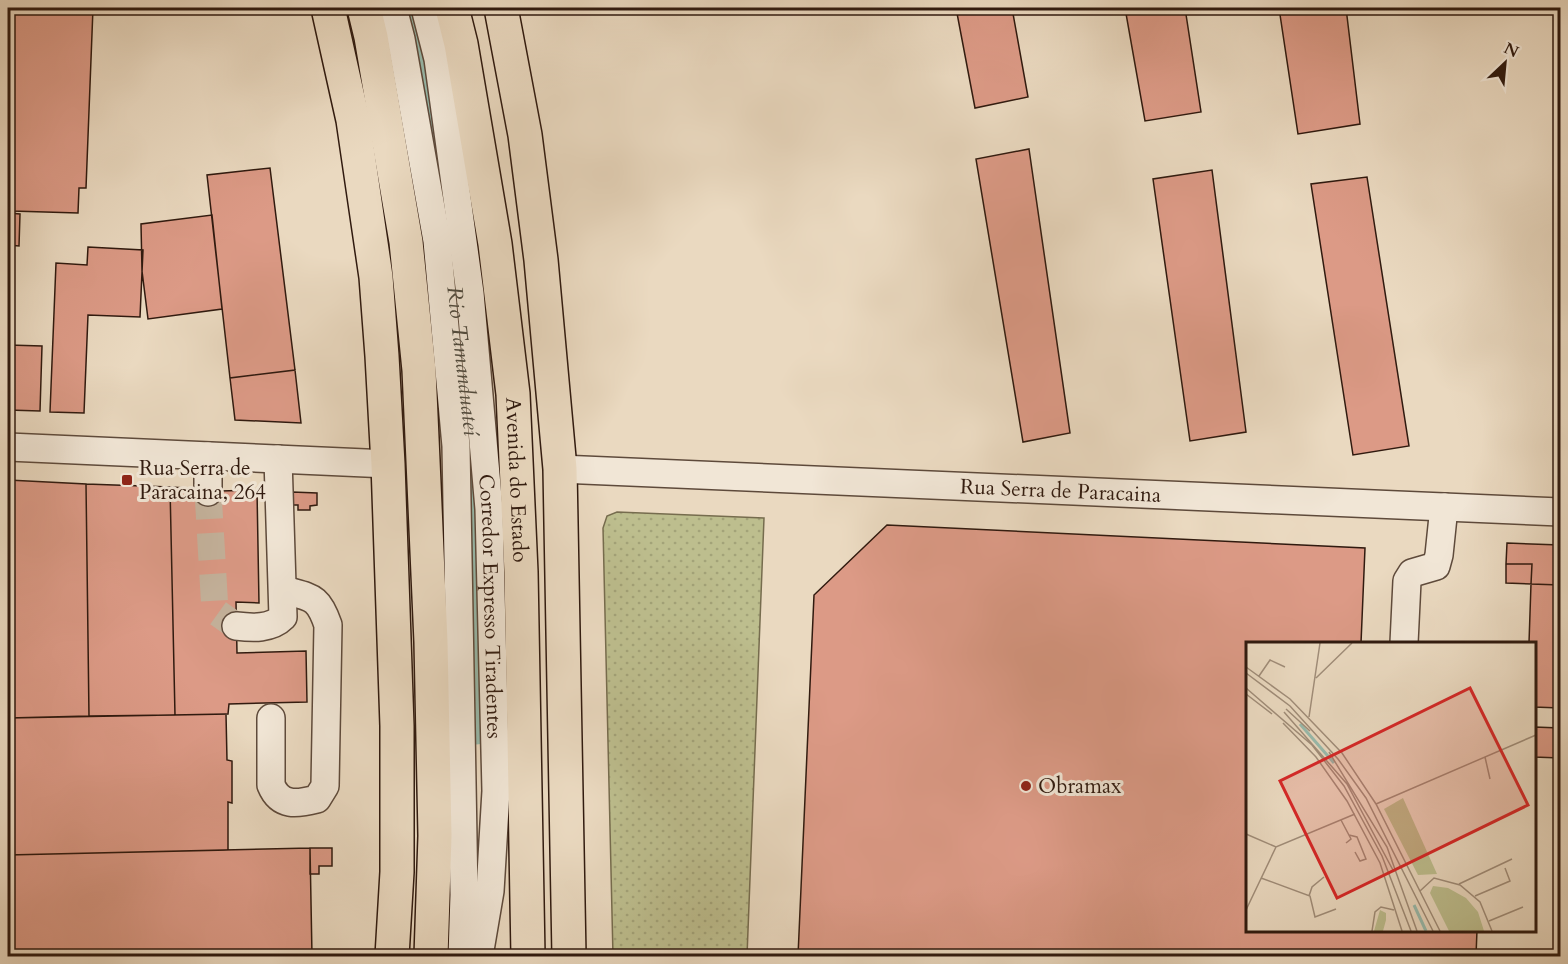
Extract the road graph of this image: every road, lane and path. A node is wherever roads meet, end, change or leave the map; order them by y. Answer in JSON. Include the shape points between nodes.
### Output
{"nodes":[{"id":1,"x":328,"y":8,"type":"edge"},
{"id":2,"x":364,"y":8,"type":"edge"},
{"id":3,"x":393,"y":8,"type":"edge"},
{"id":4,"x":425,"y":8,"type":"edge"},
{"id":5,"x":452,"y":8,"type":"edge"},
{"id":6,"x":501,"y":8,"type":"edge"},
{"id":7,"x":8,"y":447,"type":"edge"},
{"id":8,"x":208,"y":456,"type":"junction"},
{"id":9,"x":278,"y":459,"type":"junction"},
{"id":10,"x":388,"y":464,"type":"junction"},
{"id":11,"x":560,"y":469,"type":"junction"},
{"id":12,"x":208,"y":492,"type":"tunnel mouth"},
{"id":13,"x":1444,"y":507,"type":"junction"},
{"id":14,"x":1560,"y":512,"type":"edge"},
{"id":15,"x":284,"y":590,"type":"junction"},
{"id":16,"x":237,"y":626,"type":"tunnel mouth"},
{"id":17,"x":1404,"y":642,"type":"edge"},
{"id":18,"x":271,"y":717,"type":"dead end"},
{"id":19,"x":392,"y":957,"type":"edge"},
{"id":20,"x":431,"y":957,"type":"edge"},
{"id":21,"x":462,"y":957,"type":"edge"},
{"id":22,"x":479,"y":957,"type":"edge"},
{"id":23,"x":528,"y":957,"type":"edge"},
{"id":24,"x":569,"y":957,"type":"edge"}],
"edges":[{"from":1,"to":10,"type":"main road","via":[[353,120],[374,267]]},
{"from":2,"to":20,"type":"main road","via":[[406,242],[419,370],[435,836]]},
{"from":3,"to":21,"type":"street","name":"Corredor Expresso Tiradentes","via":[[437,241],[456,446]]},
{"from":4,"to":22,"type":"street","name":"Corredor Expresso Tiradentes","via":[[438,59],[470,293],[489,509],[496,791],[490,891]]},
{"from":5,"to":23,"type":"main road","name":"Avenida do Estado","via":[[495,244],[513,393],[521,572]]},
{"from":6,"to":11,"type":"main road","name":"Avenida do Estado","via":[[525,135],[541,260]]},
{"from":7,"to":8,"type":"street"},
{"from":8,"to":9,"type":"street"},
{"from":8,"to":12,"type":"street"},
{"from":9,"to":10,"type":"street"},
{"from":9,"to":15,"type":"street"},
{"from":10,"to":19,"type":"main road","via":[[397,726],[397,872]]},
{"from":11,"to":13,"type":"street","name":"Rua Serra de Paracaina"},
{"from":11,"to":24,"type":"main road","name":"Avenida do Estado"},
{"from":13,"to":14,"type":"street","name":"Rua Serra de Paracaina"},
{"from":13,"to":17,"type":"street","via":[[1436,566],[1412,573],[1407,581]]},
{"from":15,"to":16,"type":"street","via":[[283,617],[275,625]]},
{"from":15,"to":18,"type":"street","via":[[311,598],[321,606],[328,625],[325,786],[317,799],[301,803],[282,800],[275,793],[271,785]]}]}
